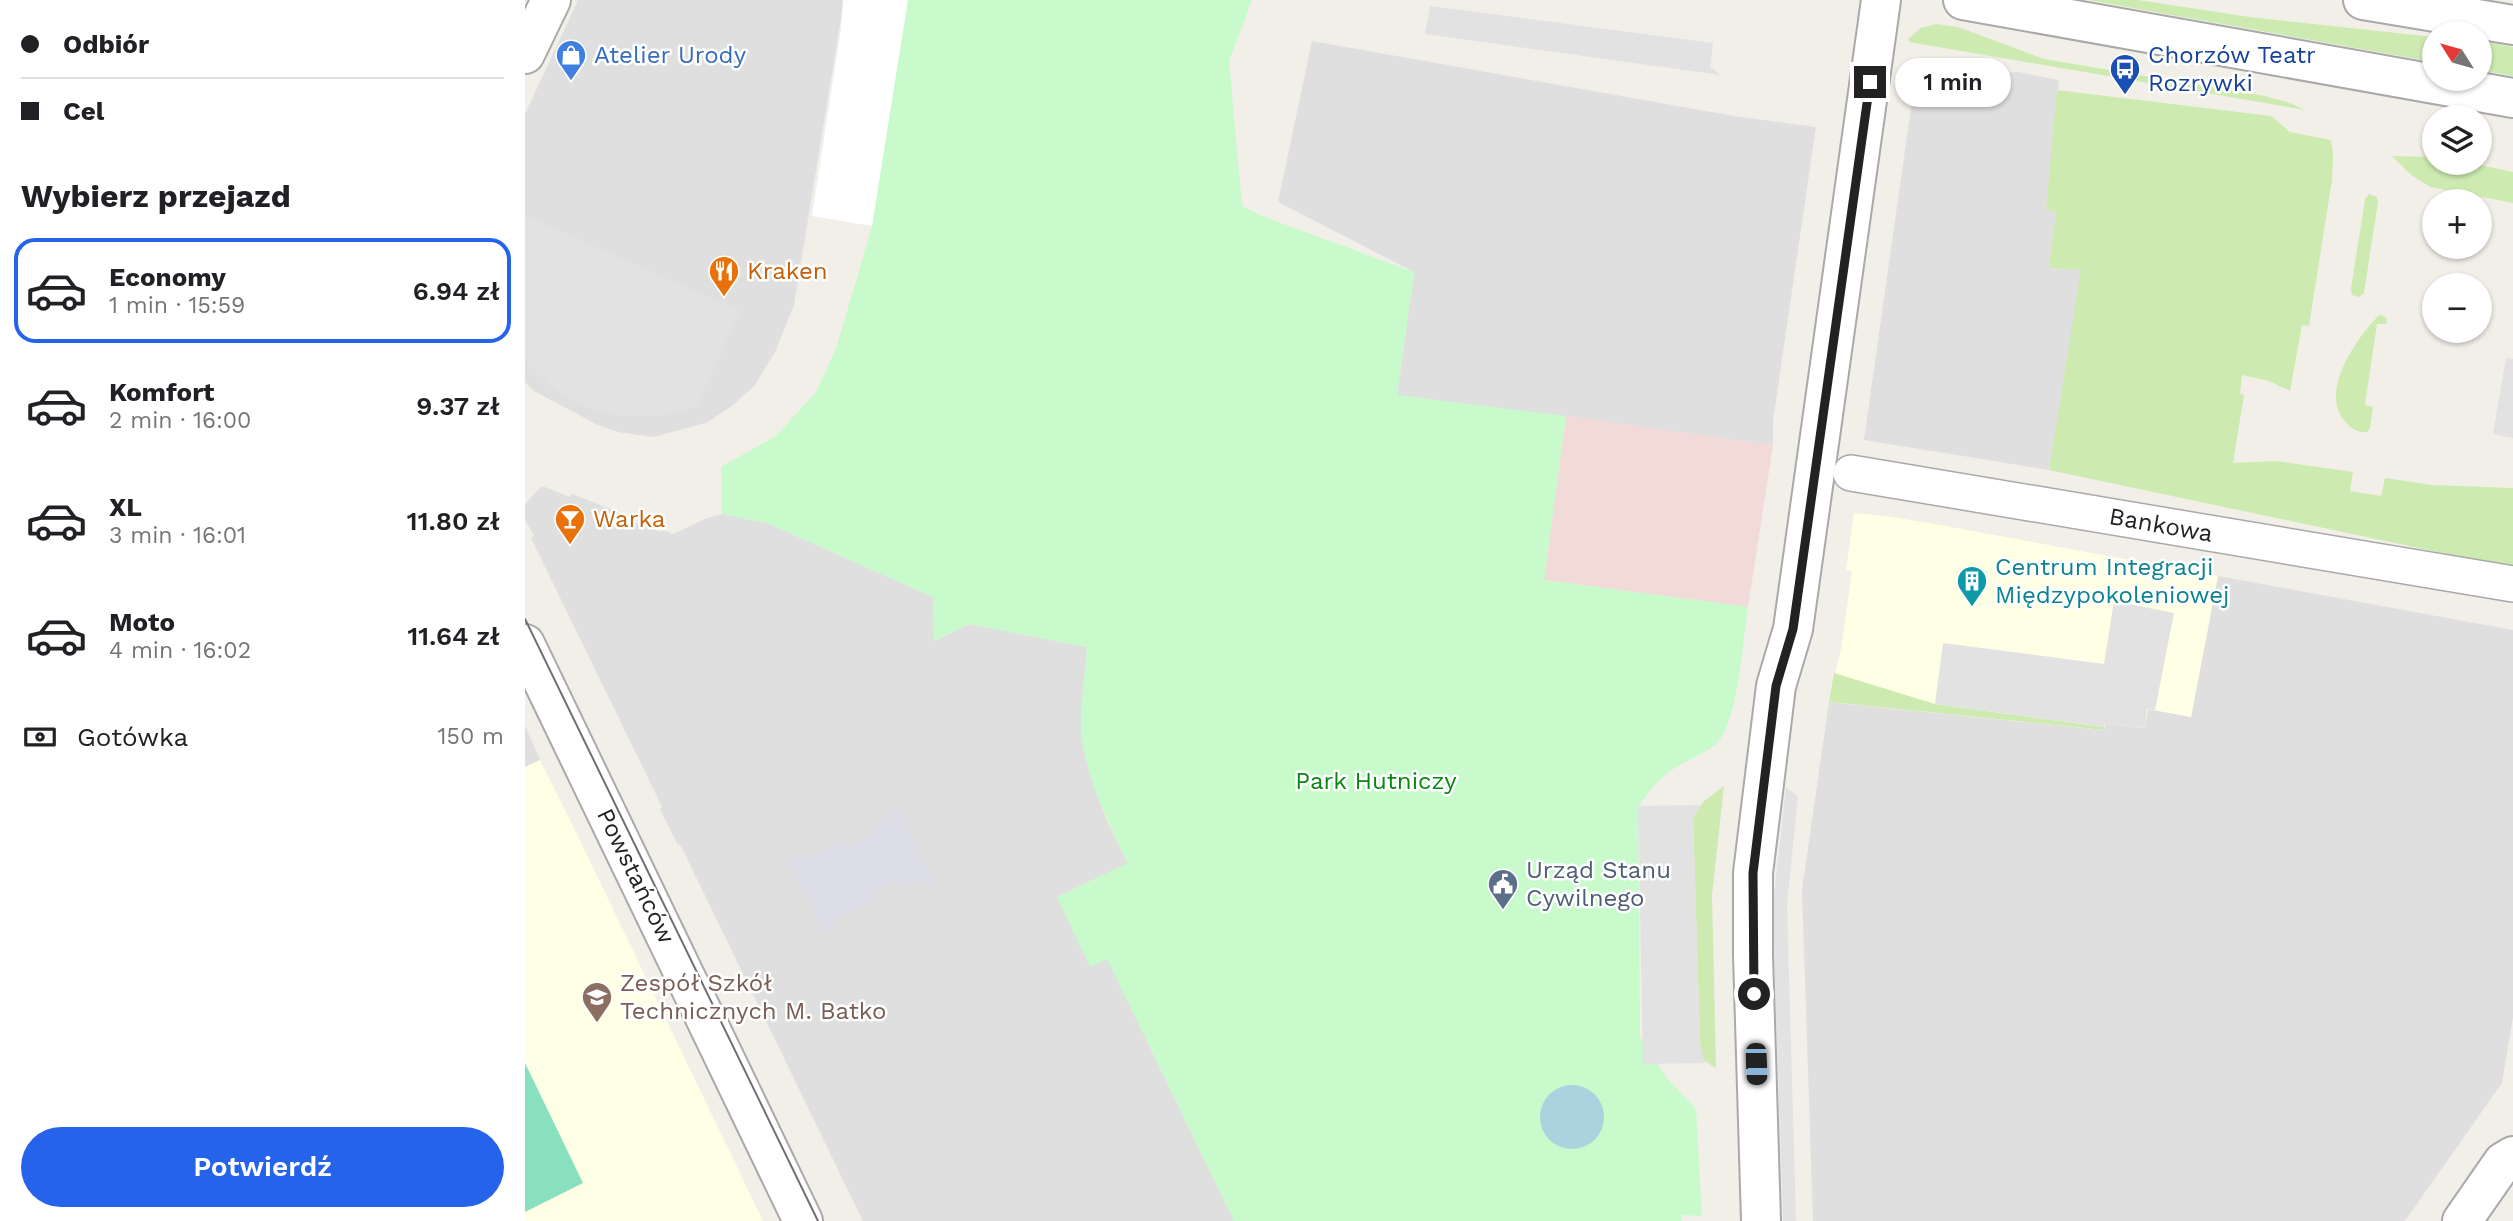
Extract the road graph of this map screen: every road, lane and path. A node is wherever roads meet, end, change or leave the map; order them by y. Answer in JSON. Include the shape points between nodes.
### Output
{"nodes":[{"id":1,"x":1881,"y":0,"type":"edge"},
{"id":2,"x":1963,"y":0,"type":"edge"},
{"id":3,"x":2363,"y":0,"type":"edge"},
{"id":4,"x":2513,"y":25,"type":"edge"},
{"id":5,"x":2511,"y":99,"type":"edge"},
{"id":6,"x":1851,"y":473,"type":"dead end"},
{"id":7,"x":2513,"y":584,"type":"edge"},
{"id":8,"x":525,"y":644,"type":"edge"},
{"id":9,"x":2510,"y":1154,"type":"edge"},
{"id":10,"x":803,"y":1221,"type":"edge"},
{"id":11,"x":1761,"y":1221,"type":"edge"},
{"id":12,"x":2462,"y":1221,"type":"edge"}],
"edges":[{"from":1,"to":11,"type":"street","via":[[1793,629],[1776,686],[1753,873]]},
{"from":2,"to":5,"type":"street"},
{"from":3,"to":4,"type":"street"},
{"from":6,"to":7,"type":"street","name":"Bankowa"},
{"from":8,"to":10,"type":"street","name":"Powstańców"},
{"from":9,"to":12,"type":"street"}]}
